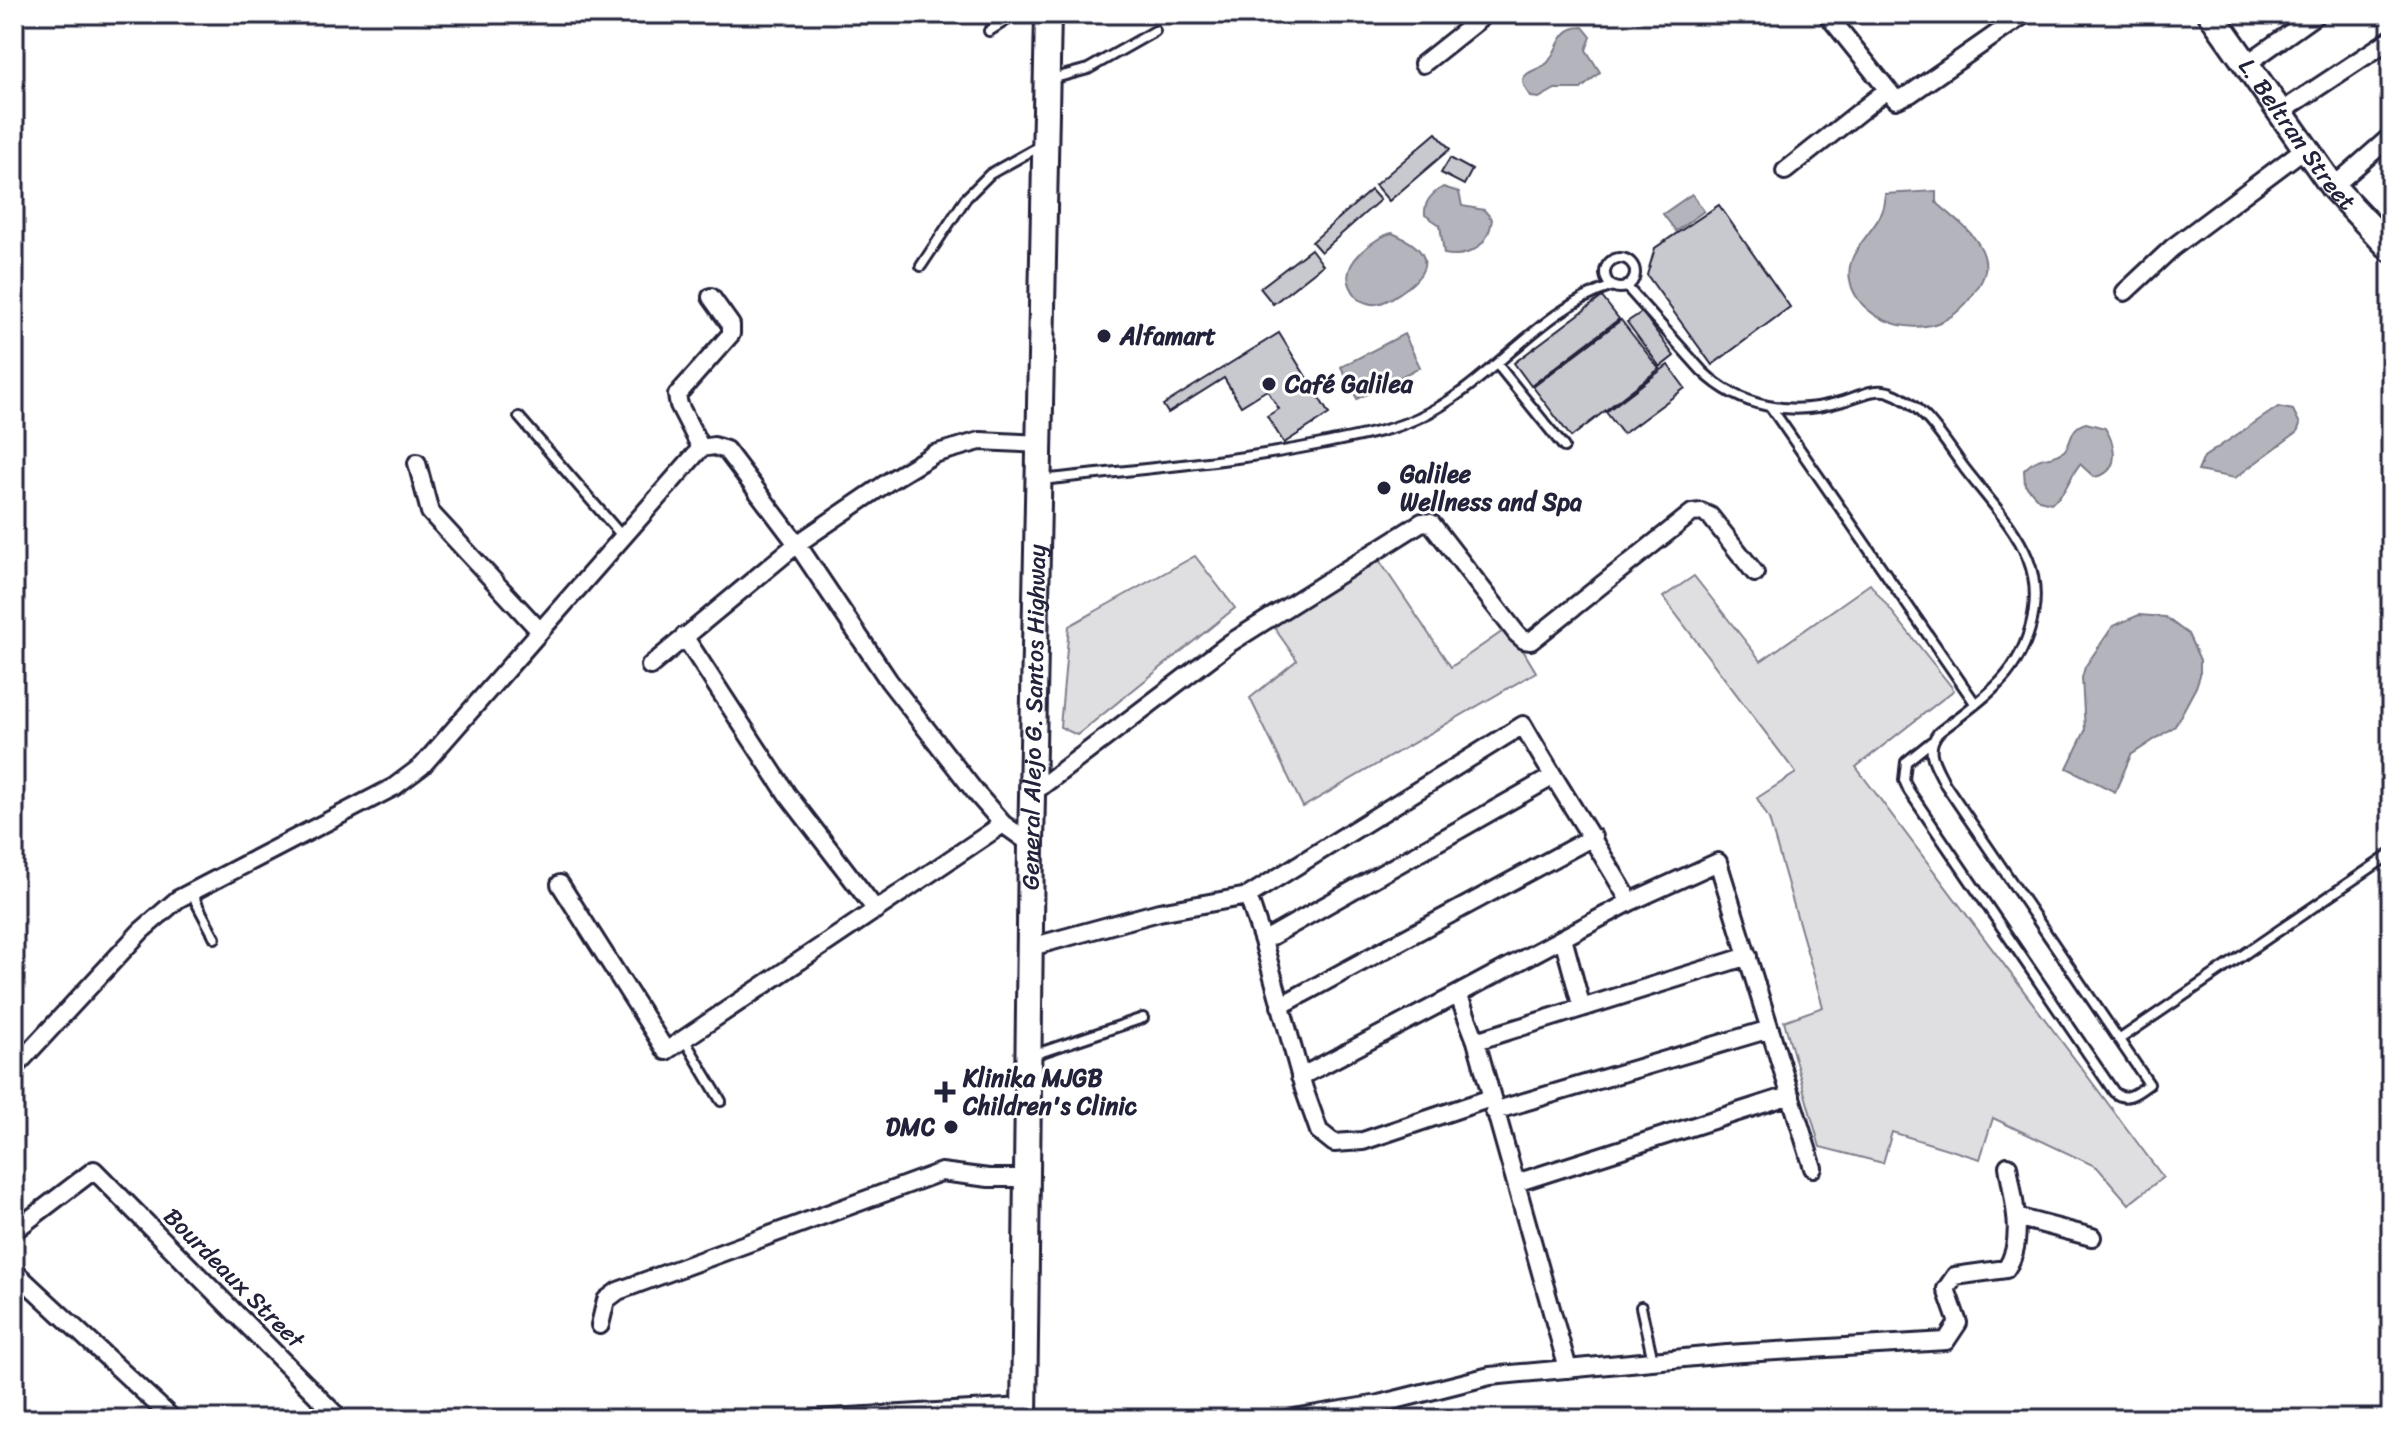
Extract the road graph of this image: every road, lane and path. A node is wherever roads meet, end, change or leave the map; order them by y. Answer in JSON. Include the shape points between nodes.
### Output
{"nodes":[{"id":1,"x":1016,"y":14,"type":"edge"},
{"id":2,"x":1048,"y":14,"type":"edge"},
{"id":3,"x":1486,"y":14,"type":"edge"},
{"id":4,"x":1827,"y":14,"type":"edge"},
{"id":5,"x":2025,"y":14,"type":"edge"},
{"id":6,"x":2211,"y":14,"type":"edge"},
{"id":7,"x":2317,"y":14,"type":"edge"},
{"id":8,"x":989,"y":31,"type":"dead end"},
{"id":9,"x":1155,"y":31,"type":"dead end"},
{"id":10,"x":2391,"y":39,"type":"edge"},
{"id":11,"x":1423,"y":64,"type":"dead end"},
{"id":12,"x":2245,"y":65,"type":"junction"},
{"id":13,"x":1046,"y":80,"type":"junction"},
{"id":14,"x":1887,"y":90,"type":"junction"},
{"id":15,"x":2279,"y":113,"type":"junction"},
{"id":16,"x":2391,"y":136,"type":"edge"},
{"id":17,"x":1045,"y":144,"type":"junction"},
{"id":18,"x":2304,"y":149,"type":"junction"},
{"id":19,"x":1785,"y":171,"type":"dead end"},
{"id":20,"x":2333,"y":187,"type":"junction"},
{"id":21,"x":2391,"y":249,"type":"edge"},
{"id":22,"x":921,"y":266,"type":"dead end"},
{"id":23,"x":1613,"y":286,"type":"junction"},
{"id":24,"x":1626,"y":286,"type":"junction"},
{"id":25,"x":2125,"y":292,"type":"dead end"},
{"id":26,"x":711,"y":297,"type":"dead end"},
{"id":27,"x":1497,"y":364,"type":"junction"},
{"id":28,"x":1772,"y":409,"type":"junction"},
{"id":29,"x":519,"y":417,"type":"dead end"},
{"id":30,"x":1040,"y":444,"type":"junction"},
{"id":31,"x":1564,"y":447,"type":"dead end"},
{"id":32,"x":701,"y":448,"type":"junction"},
{"id":33,"x":417,"y":463,"type":"dead end"},
{"id":34,"x":1040,"y":481,"type":"junction"},
{"id":35,"x":622,"y":536,"type":"junction"},
{"id":36,"x":797,"y":544,"type":"junction"},
{"id":37,"x":1755,"y":573,"type":"dead end"},
{"id":38,"x":539,"y":630,"type":"junction"},
{"id":39,"x":684,"y":636,"type":"junction"},
{"id":40,"x":650,"y":666,"type":"dead end"},
{"id":41,"x":1975,"y":703,"type":"junction"},
{"id":42,"x":1931,"y":742,"type":"junction"},
{"id":43,"x":1552,"y":777,"type":"junction"},
{"id":44,"x":1034,"y":792,"type":"junction"},
{"id":45,"x":1003,"y":824,"type":"junction"},
{"id":46,"x":1593,"y":837,"type":"junction"},
{"id":47,"x":1031,"y":844,"type":"junction"},
{"id":48,"x":2391,"y":854,"type":"edge"},
{"id":49,"x":560,"y":884,"type":"dead end"},
{"id":50,"x":194,"y":890,"type":"junction"},
{"id":51,"x":1248,"y":896,"type":"junction"},
{"id":52,"x":1630,"y":902,"type":"junction"},
{"id":53,"x":876,"y":910,"type":"junction"},
{"id":54,"x":215,"y":938,"type":"dead end"},
{"id":55,"x":1563,"y":938,"type":"junction"},
{"id":56,"x":1263,"y":941,"type":"junction"},
{"id":57,"x":1031,"y":947,"type":"junction"},
{"id":58,"x":1748,"y":956,"type":"junction"},
{"id":59,"x":1458,"y":994,"type":"junction"},
{"id":60,"x":1280,"y":1006,"type":"junction"},
{"id":61,"x":1582,"y":1008,"type":"junction"},
{"id":62,"x":1143,"y":1018,"type":"dead end"},
{"id":63,"x":1770,"y":1029,"type":"junction"},
{"id":64,"x":684,"y":1039,"type":"junction"},
{"id":65,"x":2120,"y":1039,"type":"junction"},
{"id":66,"x":1476,"y":1041,"type":"junction"},
{"id":67,"x":1029,"y":1056,"type":"junction"},
{"id":68,"x":14,"y":1068,"type":"edge"},
{"id":69,"x":1300,"y":1077,"type":"junction"},
{"id":70,"x":1791,"y":1095,"type":"junction"},
{"id":71,"x":721,"y":1101,"type":"dead end"},
{"id":72,"x":1492,"y":1104,"type":"junction"},
{"id":73,"x":2008,"y":1166,"type":"dead end"},
{"id":74,"x":1813,"y":1168,"type":"dead end"},
{"id":75,"x":1027,"y":1178,"type":"junction"},
{"id":76,"x":1516,"y":1183,"type":"junction"},
{"id":77,"x":2016,"y":1217,"type":"junction"},
{"id":78,"x":14,"y":1231,"type":"edge"},
{"id":79,"x":2092,"y":1237,"type":"dead end"},
{"id":80,"x":14,"y":1271,"type":"edge"},
{"id":81,"x":1641,"y":1307,"type":"dead end"},
{"id":82,"x":600,"y":1325,"type":"dead end"},
{"id":83,"x":1653,"y":1361,"type":"junction"},
{"id":84,"x":1568,"y":1369,"type":"junction"},
{"id":85,"x":1024,"y":1413,"type":"edge"},
{"id":86,"x":173,"y":1419,"type":"edge"},
{"id":87,"x":340,"y":1419,"type":"edge"},
{"id":88,"x":814,"y":1419,"type":"edge"},
{"id":89,"x":1287,"y":1419,"type":"edge"}],
"edges":[{"from":1,"to":8,"type":"lane"},
{"from":2,"to":13,"type":"main road","name":"General Alejo G. Santos Highway"},
{"from":3,"to":11,"type":"street"},
{"from":4,"to":14,"type":"street"},
{"from":5,"to":14,"type":"street","via":[[1901,100]]},
{"from":6,"to":12,"type":"main road","name":"L. Beltran Street"},
{"from":7,"to":12,"type":"street"},
{"from":9,"to":13,"type":"lane","via":[[1088,69]]},
{"from":10,"to":15,"type":"street"},
{"from":12,"to":15,"type":"main road","name":"L. Beltran Street"},
{"from":13,"to":17,"type":"main road","name":"General Alejo G. Santos Highway"},
{"from":14,"to":19,"type":"street"},
{"from":15,"to":18,"type":"main road","name":"L. Beltran Street"},
{"from":16,"to":20,"type":"street"},
{"from":17,"to":22,"type":"lane","via":[[990,174],[966,198]]},
{"from":17,"to":30,"type":"main road","name":"General Alejo G. Santos Highway"},
{"from":18,"to":20,"type":"main road","name":"L. Beltran Street"},
{"from":18,"to":25,"type":"street","via":[[2172,248]]},
{"from":20,"to":21,"type":"main road","name":"L. Beltran Street"},
{"from":23,"to":24,"type":"lane"},
{"from":23,"to":24,"type":"lane","via":[[1607,267],[1624,258],[1635,272]]},
{"from":23,"to":27,"type":"lane","via":[[1560,311]]},
{"from":24,"to":28,"type":"lane","via":[[1713,382]]},
{"from":26,"to":32,"type":"street","via":[[731,325],[731,334],[677,395]]},
{"from":27,"to":31,"type":"lane"},
{"from":27,"to":34,"type":"lane","via":[[1420,418],[1381,432],[1291,451]]},
{"from":28,"to":41,"type":"lane"},
{"from":28,"to":41,"type":"lane","via":[[1832,404],[1873,391],[1903,398],[1926,418],[2005,521],[2028,557],[2034,611],[2013,667]]},
{"from":29,"to":35,"type":"lane"},
{"from":30,"to":34,"type":"main road","name":"General Alejo G. Santos Highway"},
{"from":30,"to":36,"type":"street","via":[[980,441],[934,454]]},
{"from":32,"to":35,"type":"street"},
{"from":32,"to":36,"type":"street","via":[[726,450]]},
{"from":33,"to":38,"type":"street","via":[[430,512]]},
{"from":34,"to":44,"type":"main road","name":"General Alejo G. Santos Highway"},
{"from":35,"to":38,"type":"street"},
{"from":36,"to":39,"type":"street"},
{"from":36,"to":45,"type":"street","via":[[889,681]]},
{"from":37,"to":44,"type":"street","via":[[1710,516],[1692,513],[1531,641],[1524,640],[1431,523],[1422,522],[1230,643]]},
{"from":38,"to":50,"type":"street","via":[[413,773]]},
{"from":39,"to":40,"type":"street"},
{"from":39,"to":53,"type":"street","via":[[787,794]]},
{"from":41,"to":42,"type":"lane"},
{"from":42,"to":65,"type":"lane","via":[[1930,755],[1945,784]]},
{"from":42,"to":65,"type":"lane","via":[[1906,762],[1909,791],[2114,1092],[2127,1098],[2149,1084]]},
{"from":43,"to":46,"type":"street"},
{"from":43,"to":51,"type":"street","via":[[1523,725]]},
{"from":43,"to":56,"type":"street"},
{"from":44,"to":47,"type":"main road","name":"General Alejo G. Santos Highway"},
{"from":45,"to":47,"type":"street"},
{"from":45,"to":53,"type":"street"},
{"from":46,"to":52,"type":"street"},
{"from":46,"to":60,"type":"street"},
{"from":47,"to":57,"type":"main road","name":"General Alejo G. Santos Highway"},
{"from":48,"to":65,"type":"lane"},
{"from":49,"to":64,"type":"street","via":[[666,1051]]},
{"from":50,"to":54,"type":"lane"},
{"from":50,"to":68,"type":"street","via":[[141,931]]},
{"from":51,"to":56,"type":"street"},
{"from":51,"to":57,"type":"street","via":[[1159,912]]},
{"from":52,"to":55,"type":"street"},
{"from":52,"to":58,"type":"street","via":[[1718,862]]},
{"from":53,"to":64,"type":"street"},
{"from":55,"to":59,"type":"street"},
{"from":55,"to":61,"type":"street"},
{"from":56,"to":60,"type":"street"},
{"from":57,"to":67,"type":"main road","name":"General Alejo G. Santos Highway"},
{"from":58,"to":61,"type":"street"},
{"from":58,"to":63,"type":"street"},
{"from":59,"to":66,"type":"street"},
{"from":59,"to":69,"type":"street"},
{"from":60,"to":69,"type":"street"},
{"from":61,"to":66,"type":"street"},
{"from":62,"to":67,"type":"lane"},
{"from":63,"to":70,"type":"street"},
{"from":63,"to":72,"type":"street"},
{"from":64,"to":71,"type":"lane"},
{"from":66,"to":72,"type":"street"},
{"from":67,"to":75,"type":"main road","name":"General Alejo G. Santos Highway"},
{"from":69,"to":72,"type":"street","via":[[1319,1131],[1334,1143],[1363,1141]]},
{"from":70,"to":74,"type":"street"},
{"from":70,"to":76,"type":"street"},
{"from":72,"to":76,"type":"street"},
{"from":73,"to":77,"type":"street"},
{"from":75,"to":82,"type":"street","via":[[941,1172],[618,1291],[606,1300]]},
{"from":75,"to":85,"type":"main road","name":"General Alejo G. Santos Highway"},
{"from":76,"to":84,"type":"street"},
{"from":77,"to":79,"type":"street"},
{"from":77,"to":83,"type":"street","via":[[2016,1255],[2006,1269],[1955,1276],[1946,1289],[1958,1323],[1946,1341]]},
{"from":78,"to":87,"type":"street","name":"Bourdeaux Street","via":[[94,1170]]},
{"from":80,"to":86,"type":"street"},
{"from":81,"to":83,"type":"lane"},
{"from":83,"to":84,"type":"street"},
{"from":84,"to":89,"type":"street","via":[[1490,1376],[1379,1404]]},
{"from":85,"to":88,"type":"street"}]}
